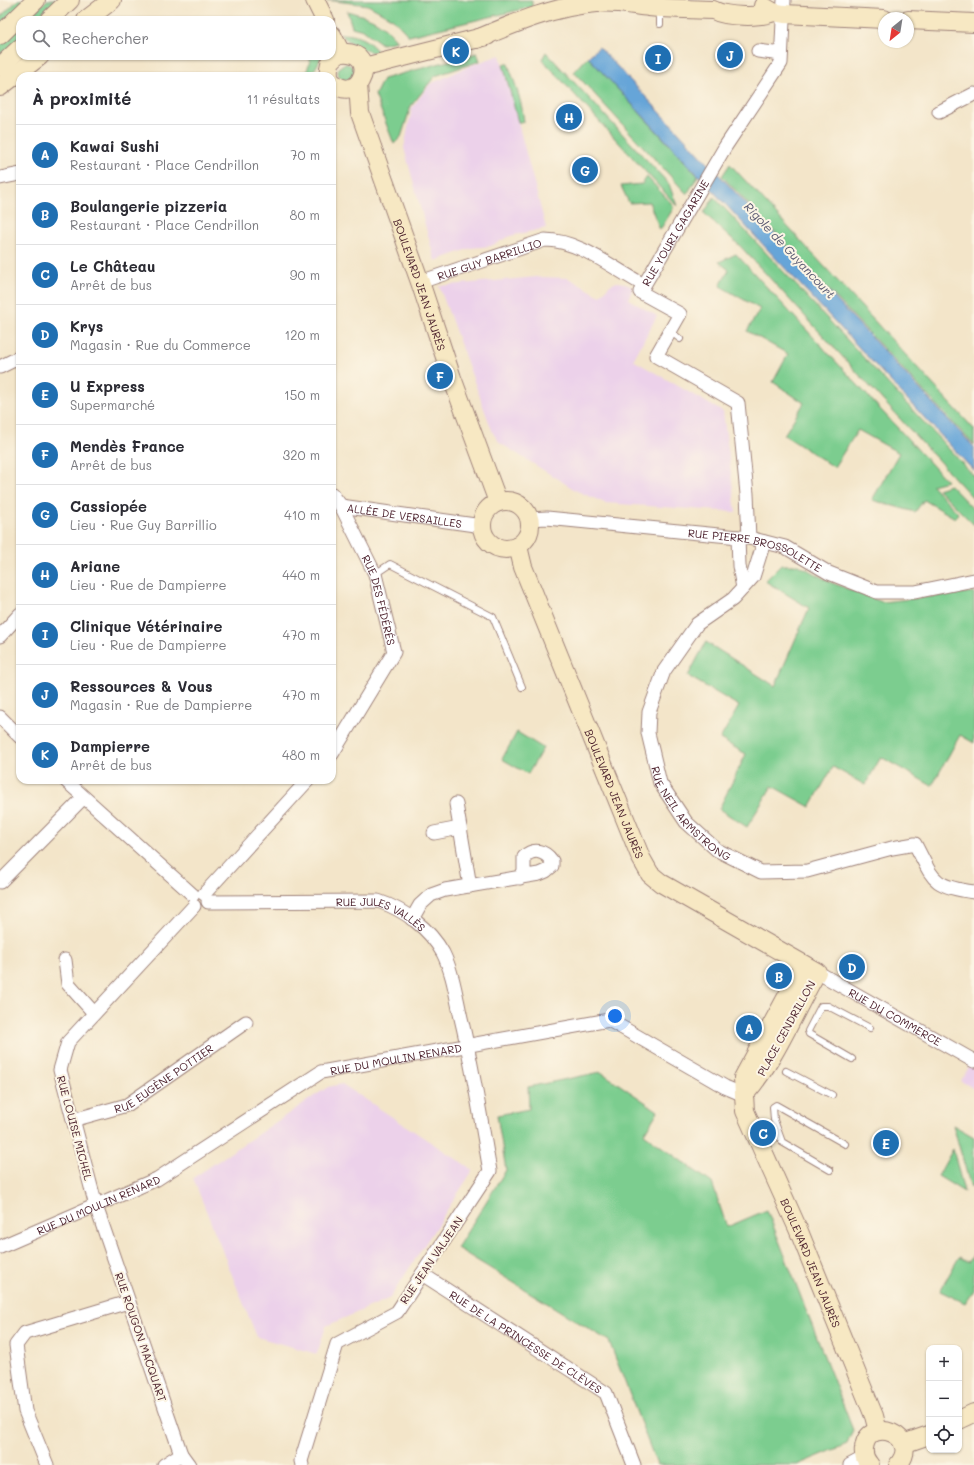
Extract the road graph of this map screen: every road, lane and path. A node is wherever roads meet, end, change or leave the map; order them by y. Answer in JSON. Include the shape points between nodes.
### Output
{"nodes":[{"id":1,"x":36,"y":0,"type":"edge"},
{"id":2,"x":70,"y":0,"type":"edge"},
{"id":3,"x":112,"y":0,"type":"edge"},
{"id":4,"x":315,"y":0,"type":"edge"},
{"id":5,"x":780,"y":9,"type":"edge"},
{"id":6,"x":20,"y":16,"type":"edge"},
{"id":7,"x":53,"y":16,"type":"edge"},
{"id":8,"x":91,"y":16,"type":"edge"},
{"id":9,"x":323,"y":16,"type":"edge"},
{"id":10,"x":878,"y":18,"type":"edge"},
{"id":11,"x":16,"y":19,"type":"edge"},
{"id":12,"x":914,"y":20,"type":"edge"},
{"id":13,"x":974,"y":23,"type":"edge"},
{"id":14,"x":0,"y":35,"type":"edge"},
{"id":15,"x":336,"y":43,"type":"edge"},
{"id":16,"x":758,"y":51,"type":"dead end"},
{"id":17,"x":16,"y":52,"type":"edge"},
{"id":18,"x":341,"y":53,"type":"junction"},
{"id":19,"x":781,"y":54,"type":"junction"},
{"id":20,"x":336,"y":57,"type":"edge"},
{"id":21,"x":35,"y":60,"type":"edge"},
{"id":22,"x":332,"y":60,"type":"edge"},
{"id":23,"x":0,"y":67,"type":"edge"},
{"id":24,"x":364,"y":67,"type":"junction"},
{"id":25,"x":19,"y":72,"type":"edge"},
{"id":26,"x":332,"y":72,"type":"edge"},
{"id":27,"x":16,"y":75,"type":"edge"},
{"id":28,"x":340,"y":83,"type":"edge"},
{"id":29,"x":0,"y":87,"type":"edge"},
{"id":30,"x":974,"y":94,"type":"edge"},
{"id":31,"x":939,"y":112,"type":"dead end"},
{"id":32,"x":16,"y":175,"type":"edge"},
{"id":33,"x":0,"y":178,"type":"edge"},
{"id":34,"x":420,"y":282,"type":"junction"},
{"id":35,"x":644,"y":285,"type":"junction"},
{"id":36,"x":16,"y":359,"type":"edge"},
{"id":37,"x":0,"y":367,"type":"edge"},
{"id":38,"x":336,"y":499,"type":"edge"},
{"id":39,"x":498,"y":502,"type":"junction"},
{"id":40,"x":341,"y":506,"type":"junction"},
{"id":41,"x":529,"y":519,"type":"junction"},
{"id":42,"x":482,"y":526,"type":"junction"},
{"id":43,"x":744,"y":538,"type":"junction"},
{"id":44,"x":764,"y":542,"type":"junction"},
{"id":45,"x":518,"y":546,"type":"junction"},
{"id":46,"x":375,"y":574,"type":"junction"},
{"id":47,"x":974,"y":580,"type":"edge"},
{"id":48,"x":743,"y":588,"type":"junction"},
{"id":49,"x":16,"y":618,"type":"edge"},
{"id":50,"x":0,"y":636,"type":"edge"},
{"id":51,"x":522,"y":687,"type":"dead end"},
{"id":52,"x":0,"y":717,"type":"edge"},
{"id":53,"x":16,"y":733,"type":"edge"},
{"id":54,"x":336,"y":747,"type":"edge"},
{"id":55,"x":69,"y":784,"type":"edge"},
{"id":56,"x":304,"y":784,"type":"edge"},
{"id":57,"x":83,"y":798,"type":"junction"},
{"id":58,"x":456,"y":804,"type":"dead end"},
{"id":59,"x":460,"y":828,"type":"junction"},
{"id":60,"x":434,"y":833,"type":"dead end"},
{"id":61,"x":520,"y":878,"type":"dead end"},
{"id":62,"x":0,"y":882,"type":"edge"},
{"id":63,"x":470,"y":886,"type":"junction"},
{"id":64,"x":974,"y":892,"type":"edge"},
{"id":65,"x":200,"y":899,"type":"junction"},
{"id":66,"x":412,"y":919,"type":"junction"},
{"id":67,"x":65,"y":960,"type":"dead end"},
{"id":68,"x":810,"y":968,"type":"junction"},
{"id":69,"x":94,"y":1013,"type":"junction"},
{"id":70,"x":246,"y":1022,"type":"dead end"},
{"id":71,"x":870,"y":1028,"type":"dead end"},
{"id":72,"x":468,"y":1046,"type":"junction"},
{"id":73,"x":852,"y":1059,"type":"dead end"},
{"id":74,"x":974,"y":1061,"type":"edge"},
{"id":75,"x":786,"y":1070,"type":"dead end"},
{"id":76,"x":744,"y":1095,"type":"junction"},
{"id":77,"x":832,"y":1096,"type":"dead end"},
{"id":78,"x":73,"y":1120,"type":"junction"},
{"id":79,"x":845,"y":1144,"type":"dead end"},
{"id":80,"x":830,"y":1170,"type":"dead end"},
{"id":81,"x":96,"y":1206,"type":"junction"},
{"id":82,"x":0,"y":1247,"type":"edge"},
{"id":83,"x":422,"y":1274,"type":"junction"},
{"id":84,"x":128,"y":1302,"type":"junction"},
{"id":85,"x":974,"y":1413,"type":"edge"},
{"id":86,"x":962,"y":1419,"type":"edge"},
{"id":87,"x":878,"y":1431,"type":"junction"},
{"id":88,"x":926,"y":1435,"type":"edge"},
{"id":89,"x":903,"y":1444,"type":"junction"},
{"id":90,"x":181,"y":1454,"type":"junction"},
{"id":91,"x":862,"y":1462,"type":"edge"},
{"id":92,"x":47,"y":1465,"type":"edge"},
{"id":93,"x":164,"y":1465,"type":"edge"},
{"id":94,"x":190,"y":1465,"type":"edge"},
{"id":95,"x":302,"y":1465,"type":"edge"},
{"id":96,"x":634,"y":1465,"type":"edge"},
{"id":97,"x":898,"y":1465,"type":"edge"}],
"edges":[{"from":1,"to":6,"type":"street"},
{"from":2,"to":7,"type":"street"},
{"from":3,"to":8,"type":"street"},
{"from":4,"to":9,"type":"street"},
{"from":5,"to":10,"type":"street"},
{"from":5,"to":19,"type":"street","name":"RUE YOURI GAGARINE"},
{"from":5,"to":24,"type":"street","via":[[765,16],[720,13],[713,10],[656,13],[625,3],[598,2],[526,19],[477,39]]},
{"from":11,"to":14,"type":"street"},
{"from":12,"to":13,"type":"street"},
{"from":15,"to":18,"type":"street"},
{"from":16,"to":19,"type":"street"},
{"from":17,"to":23,"type":"street"},
{"from":18,"to":20,"type":"street"},
{"from":18,"to":24,"type":"street","via":[[358,57]]},
{"from":19,"to":35,"type":"street","name":"RUE YOURI GAGARINE","via":[[780,63],[725,147]]},
{"from":21,"to":25,"type":"street"},
{"from":22,"to":26,"type":"street","via":[[328,67]]},
{"from":24,"to":28,"type":"street","via":[[364,73]]},
{"from":27,"to":29,"type":"street"},
{"from":28,"to":34,"type":"street","name":"BOULEVARD JEAN JAURÈS","via":[[360,113]]},
{"from":30,"to":31,"type":"street"},
{"from":32,"to":33,"type":"street"},
{"from":34,"to":35,"type":"street","name":"RUE GUY BARRILLIO","via":[[546,240],[560,240]]},
{"from":34,"to":39,"type":"street","name":"BOULEVARD JEAN JAURÈS"},
{"from":35,"to":43,"type":"street","name":"RUE YOURI GAGARINE","via":[[640,292],[680,314],[673,334],[656,356],[738,403],[747,494]]},
{"from":36,"to":37,"type":"street"},
{"from":38,"to":40,"type":"street","name":"ALLÉE DE VERSAILLES"},
{"from":39,"to":41,"type":"street","via":[[515,502],[522,506]]},
{"from":39,"to":42,"type":"street","via":[[486,510]]},
{"from":40,"to":42,"type":"street","name":"ALLÉE DE VERSAILLES"},
{"from":40,"to":46,"type":"street","name":"RUE DES FÉDÉRÉS"},
{"from":41,"to":43,"type":"street","name":"RUE PIERRE BROSSOLETTE","via":[[547,518]]},
{"from":41,"to":45,"type":"street","via":[[528,534]]},
{"from":42,"to":45,"type":"street","via":[[483,534],[494,546]]},
{"from":43,"to":44,"type":"street","name":"RUE PIERRE BROSSOLETTE"},
{"from":43,"to":48,"type":"street","via":[[739,566]]},
{"from":44,"to":47,"type":"street","name":"RUE PIERRE BROSSOLETTE","via":[[785,547],[829,573],[877,592],[915,592]]},
{"from":44,"to":48,"type":"street","name":"RUE NEIL ARMSTRONG","via":[[752,577]]},
{"from":45,"to":68,"type":"street","name":"BOULEVARD JEAN JAURÈS","via":[[528,582],[650,874],[661,883]]},
{"from":46,"to":51,"type":"lane","via":[[390,564],[493,617]]},
{"from":46,"to":54,"type":"street","name":"RUE DES FÉDÉRÉS","via":[[394,652]]},
{"from":48,"to":64,"type":"street","name":"RUE NEIL ARMSTRONG","via":[[733,599],[697,624],[678,648],[664,671],[650,712],[648,733],[660,783],[686,822],[717,850],[761,872],[807,871],[915,844],[933,879],[950,889]]},
{"from":49,"to":50,"type":"street"},
{"from":52,"to":53,"type":"street"},
{"from":55,"to":57,"type":"street"},
{"from":56,"to":65,"type":"street"},
{"from":57,"to":62,"type":"street"},
{"from":57,"to":65,"type":"street"},
{"from":58,"to":59,"type":"street"},
{"from":59,"to":60,"type":"street"},
{"from":59,"to":63,"type":"street"},
{"from":61,"to":63,"type":"street"},
{"from":63,"to":66,"type":"street","via":[[431,895],[420,905]]},
{"from":65,"to":66,"type":"street","name":"RUE JULES VALLÈS","via":[[378,901],[396,908]]},
{"from":65,"to":69,"type":"street","name":"RUE LOUISE MICHEL"},
{"from":66,"to":72,"type":"street","name":"RUE JULES VALLÈS","via":[[434,940],[445,959],[451,973]]},
{"from":67,"to":69,"type":"street","via":[[68,984]]},
{"from":68,"to":74,"type":"street","name":"RUE DU COMMERCE"},
{"from":68,"to":76,"type":"street","name":"PLACE CENDRILLON","via":[[743,1078]]},
{"from":69,"to":78,"type":"street","name":"RUE LOUISE MICHEL","via":[[68,1042],[60,1070]]},
{"from":70,"to":78,"type":"street","name":"RUE EUGÈNE POTTIER","via":[[127,1105]]},
{"from":71,"to":73,"type":"lane","via":[[828,1006],[821,1006],[808,1031],[809,1034]]},
{"from":72,"to":76,"type":"street","name":"RUE DU MOULIN RENARD","via":[[609,1020],[725,1087]]},
{"from":72,"to":81,"type":"street","name":"RUE DU MOULIN RENARD","via":[[321,1072],[157,1179]]},
{"from":72,"to":83,"type":"street","name":"RUE JEAN VALJEAN","via":[[490,1171]]},
{"from":75,"to":77,"type":"lane"},
{"from":76,"to":87,"type":"street","name":"BOULEVARD JEAN JAURÈS","via":[[745,1111],[798,1229]]},
{"from":78,"to":81,"type":"street","name":"RUE LOUISE MICHEL"},
{"from":79,"to":80,"type":"lane","via":[[776,1105],[773,1110],[782,1142]]},
{"from":81,"to":82,"type":"street","name":"RUE DU MOULIN RENARD"},
{"from":81,"to":84,"type":"street","name":"RUE ROUGON MACQUART"},
{"from":83,"to":95,"type":"street","name":"RUE JEAN VALJEAN","via":[[396,1312],[337,1344],[301,1461]]},
{"from":83,"to":96,"type":"street","name":"RUE DE LA PRINCESSE DE CLÈVES","via":[[606,1393]]},
{"from":84,"to":90,"type":"street","name":"RUE ROUGON MACQUART"},
{"from":84,"to":92,"type":"street","via":[[26,1333],[16,1345],[25,1411]]},
{"from":85,"to":86,"type":"street"},
{"from":87,"to":89,"type":"street","via":[[894,1433]]},
{"from":87,"to":91,"type":"street","via":[[868,1438]]},
{"from":88,"to":89,"type":"street"},
{"from":89,"to":97,"type":"street","via":[[904,1455]]},
{"from":90,"to":93,"type":"street"},
{"from":90,"to":94,"type":"street","name":"RUE ROUGON MACQUART"}]}
